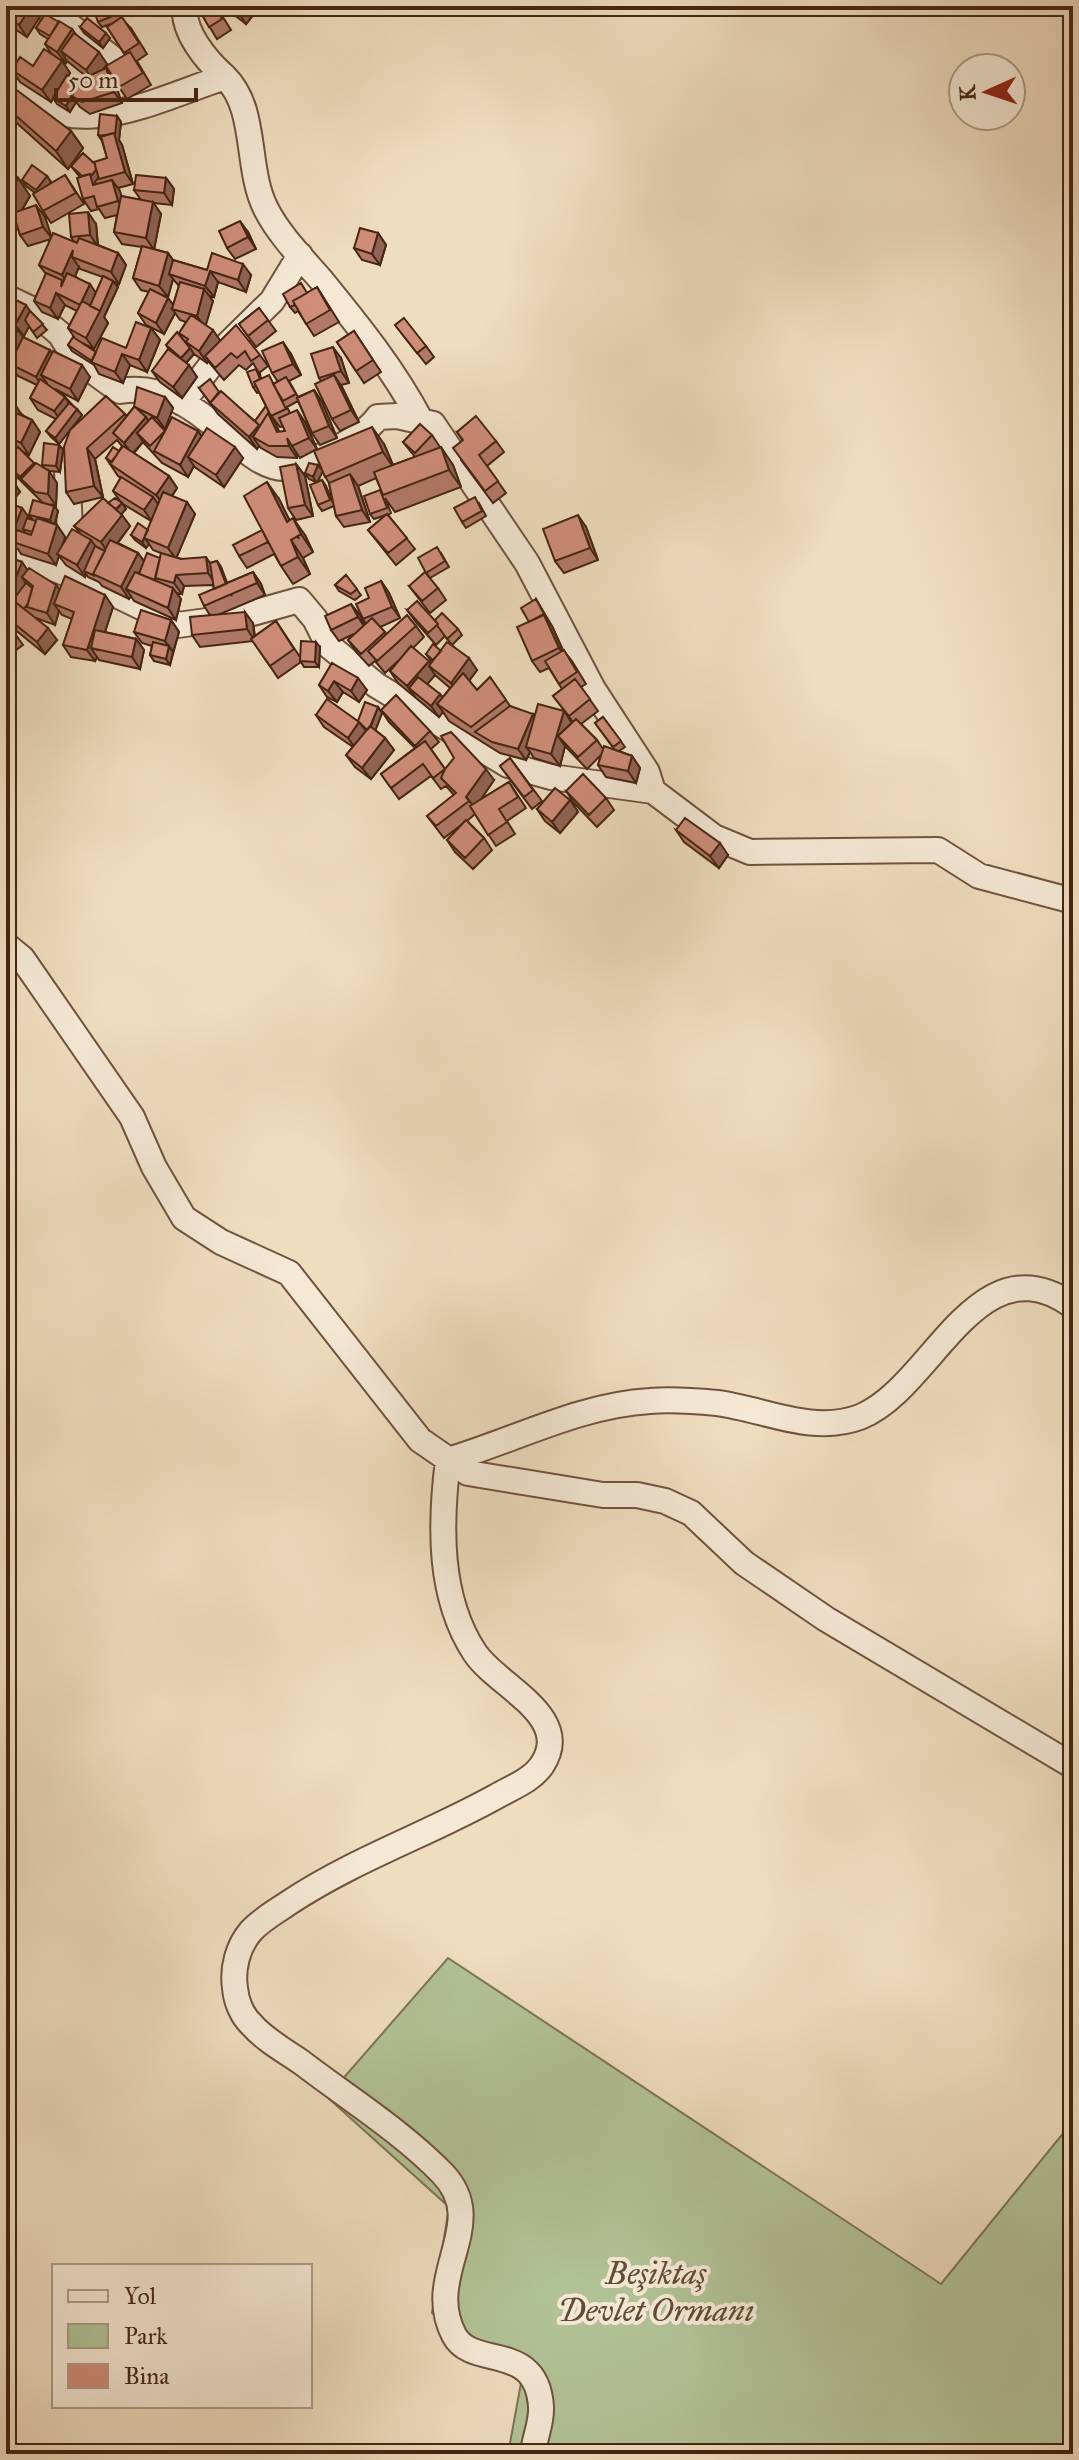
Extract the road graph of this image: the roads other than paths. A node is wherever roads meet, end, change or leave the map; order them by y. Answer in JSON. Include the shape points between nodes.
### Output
{"nodes":[{"id":1,"x":44,"y":6,"type":"edge"},
{"id":2,"x":185,"y":6,"type":"edge"},
{"id":3,"x":116,"y":61,"type":"edge"},
{"id":4,"x":225,"y":77,"type":"junction"},
{"id":5,"x":6,"y":78,"type":"edge"},
{"id":6,"x":300,"y":255,"type":"junction"},
{"id":7,"x":6,"y":297,"type":"edge"},
{"id":8,"x":120,"y":391,"type":"junction"},
{"id":9,"x":182,"y":403,"type":"junction"},
{"id":10,"x":99,"y":414,"type":"edge"},
{"id":11,"x":421,"y":421,"type":"junction"},
{"id":12,"x":74,"y":439,"type":"edge"},
{"id":13,"x":6,"y":550,"type":"edge"},
{"id":14,"x":61,"y":572,"type":"junction"},
{"id":15,"x":653,"y":791,"type":"junction"},
{"id":16,"x":1073,"y":901,"type":"edge"},
{"id":17,"x":8,"y":951,"type":"edge"},
{"id":18,"x":1073,"y":1306,"type":"edge"},
{"id":19,"x":448,"y":1460,"type":"junction"},
{"id":20,"x":1073,"y":1766,"type":"edge"},
{"id":21,"x":533,"y":2454,"type":"edge"}],
"edges":[{"from":1,"to":3,"type":"street"},
{"from":2,"to":4,"type":"street","via":[[205,59]]},
{"from":4,"to":5,"type":"street","via":[[107,117],[46,110],[27,100]]},
{"from":4,"to":6,"type":"street","via":[[238,90],[256,185],[267,211]]},
{"from":6,"to":9,"type":"street","via":[[272,301],[224,348]]},
{"from":6,"to":11,"type":"street","via":[[404,388]]},
{"from":7,"to":8,"type":"street","via":[[29,308],[60,334],[75,358]]},
{"from":8,"to":9,"type":"street","via":[[143,388]]},
{"from":8,"to":10,"type":"street"},
{"from":9,"to":11,"type":"street","via":[[262,462],[287,468],[331,452],[378,417]]},
{"from":11,"to":15,"type":"street","via":[[433,424],[527,563]]},
{"from":12,"to":14,"type":"street","via":[[66,470],[70,543]]},
{"from":13,"to":14,"type":"street"},
{"from":14,"to":15,"type":"street","via":[[178,625],[242,616],[299,600],[328,645],[376,685],[508,765],[551,777]]},
{"from":15,"to":16,"type":"street","via":[[714,837],[750,852],[938,850],[979,876]]},
{"from":17,"to":19,"type":"street","via":[[22,958],[132,1117],[184,1218],[221,1242],[289,1273],[420,1440]]},
{"from":18,"to":19,"type":"street","via":[[1029,1289],[991,1297],[891,1395],[867,1414],[844,1421],[788,1420],[716,1403],[611,1404]]},
{"from":19,"to":20,"type":"street","via":[[468,1473],[603,1495],[637,1495],[691,1513],[744,1563],[826,1619]]},
{"from":19,"to":21,"type":"street","via":[[442,1507],[453,1606],[478,1657],[544,1718],[549,1739],[545,1759],[527,1780],[446,1825],[332,1874],[262,1921],[239,1950],[235,1988],[252,2026],[382,2123],[450,2184],[461,2220],[444,2280],[448,2321],[459,2344],[510,2359],[530,2376],[541,2410]]}]}
